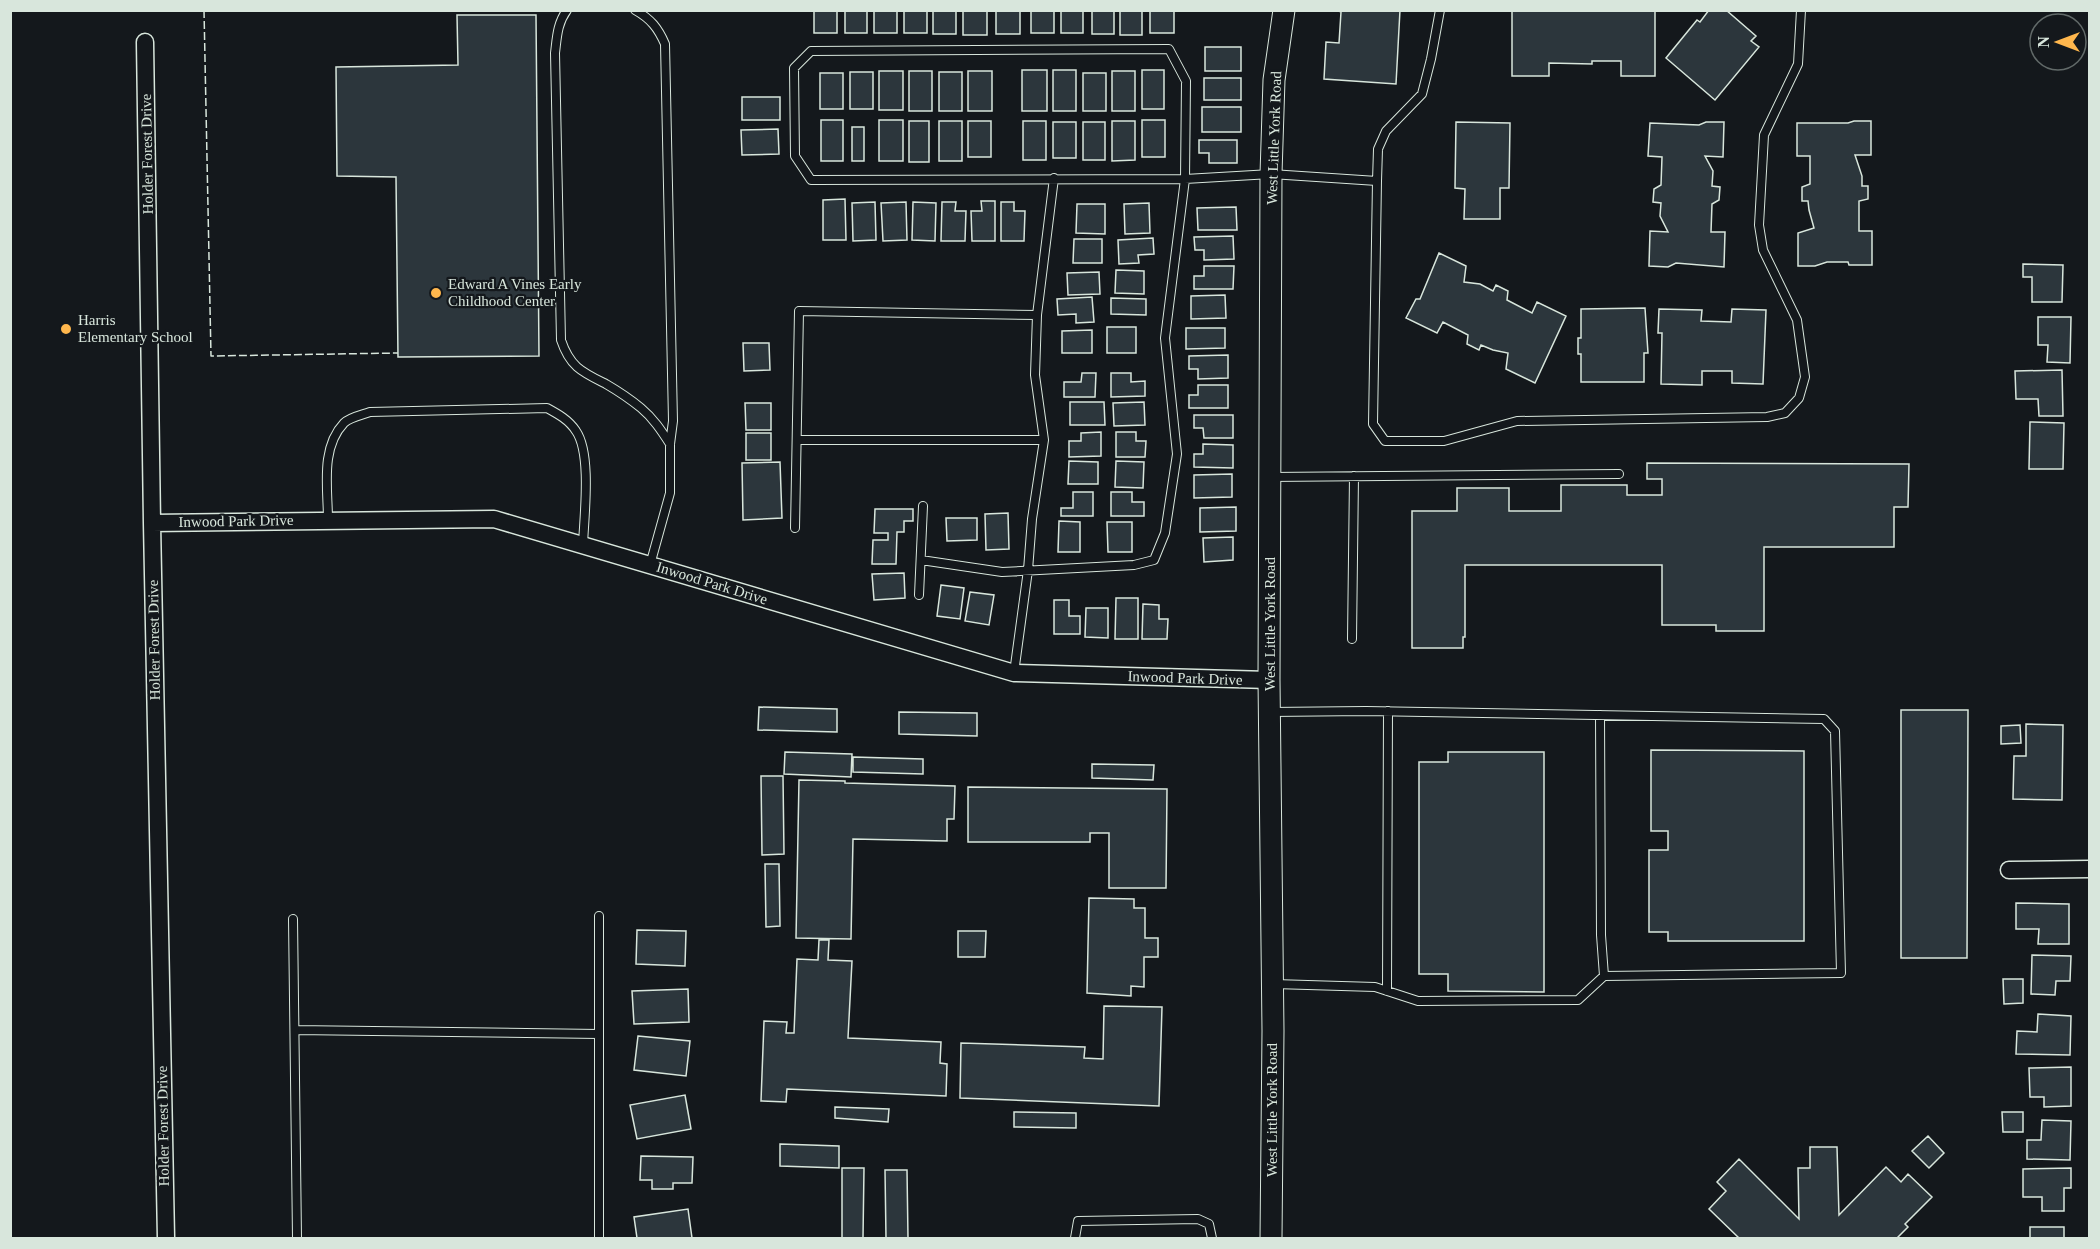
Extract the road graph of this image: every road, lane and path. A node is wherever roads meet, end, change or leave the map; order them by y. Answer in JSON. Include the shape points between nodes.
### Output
{"nodes":[{"id":1,"x":567,"y":10,"type":"edge"},
{"id":2,"x":635,"y":10,"type":"edge"},
{"id":3,"x":1284,"y":10,"type":"edge"},
{"id":4,"x":1440,"y":10,"type":"edge"},
{"id":5,"x":1801,"y":10,"type":"edge"},
{"id":6,"x":145,"y":42,"type":"dead end"},
{"id":7,"x":1271,"y":174,"type":"junction"},
{"id":8,"x":1054,"y":178,"type":"junction"},
{"id":9,"x":1185,"y":179,"type":"junction"},
{"id":10,"x":1377,"y":181,"type":"junction"},
{"id":11,"x":1037,"y":315,"type":"junction"},
{"id":12,"x":798,"y":440,"type":"junction"},
{"id":13,"x":1044,"y":440,"type":"junction"},
{"id":14,"x":670,"y":444,"type":"junction"},
{"id":15,"x":1619,"y":474,"type":"dead end"},
{"id":16,"x":1354,"y":476,"type":"junction"},
{"id":17,"x":1270,"y":477,"type":"junction"},
{"id":18,"x":923,"y":506,"type":"dead end"},
{"id":19,"x":328,"y":519,"type":"junction"},
{"id":20,"x":152,"y":523,"type":"junction"},
{"id":21,"x":795,"y":528,"type":"dead end"},
{"id":22,"x":583,"y":545,"type":"junction"},
{"id":23,"x":921,"y":560,"type":"junction"},
{"id":24,"x":650,"y":565,"type":"junction"},
{"id":25,"x":1028,"y":570,"type":"junction"},
{"id":26,"x":919,"y":595,"type":"dead end"},
{"id":27,"x":1352,"y":639,"type":"dead end"},
{"id":28,"x":1014,"y":673,"type":"junction"},
{"id":29,"x":1269,"y":680,"type":"junction"},
{"id":30,"x":1388,"y":711,"type":"junction"},
{"id":31,"x":1270,"y":712,"type":"junction"},
{"id":32,"x":1600,"y":715,"type":"junction"},
{"id":33,"x":2090,"y":869,"type":"edge"},
{"id":34,"x":2009,"y":870,"type":"dead end"},
{"id":35,"x":599,"y":916,"type":"dead end"},
{"id":36,"x":293,"y":919,"type":"dead end"},
{"id":37,"x":1604,"y":976,"type":"junction"},
{"id":38,"x":1272,"y":984,"type":"junction"},
{"id":39,"x":1387,"y":991,"type":"junction"},
{"id":40,"x":294,"y":1030,"type":"junction"},
{"id":41,"x":599,"y":1034,"type":"junction"},
{"id":42,"x":165,"y":1239,"type":"edge"},
{"id":43,"x":297,"y":1239,"type":"edge"},
{"id":44,"x":599,"y":1239,"type":"edge"},
{"id":45,"x":1075,"y":1239,"type":"edge"},
{"id":46,"x":1212,"y":1239,"type":"edge"},
{"id":47,"x":1271,"y":1239,"type":"edge"}],
"edges":[{"from":1,"to":14,"type":"lane","via":[[557,32],[555,53],[561,340],[574,365],[640,407],[654,419]]},
{"from":2,"to":14,"type":"lane","via":[[659,30],[665,44],[673,421]]},
{"from":3,"to":7,"type":"street","name":"West Little York Road","via":[[1274,80]]},
{"from":4,"to":10,"type":"lane","via":[[1422,94],[1386,131],[1378,149]]},
{"from":5,"to":10,"type":"lane","via":[[1798,64],[1764,135],[1759,225],[1763,250],[1797,320],[1802,354],[1805,377],[1799,398],[1785,413],[1767,417],[1517,421],[1444,441],[1385,441],[1373,424]]},
{"from":6,"to":20,"type":"street","name":"Holder Forest Drive"},
{"from":7,"to":9,"type":"lane"},
{"from":7,"to":10,"type":"lane"},
{"from":7,"to":17,"type":"street","name":"West Little York Road"},
{"from":8,"to":9,"type":"lane"},
{"from":8,"to":9,"type":"lane","via":[[811,180],[795,156],[794,68],[811,51],[1169,49],[1186,81]]},
{"from":8,"to":11,"type":"lane"},
{"from":9,"to":25,"type":"lane","via":[[1166,338],[1177,454],[1166,533],[1154,560],[1134,565]]},
{"from":11,"to":12,"type":"lane","via":[[799,311]]},
{"from":11,"to":13,"type":"lane","via":[[1035,375]]},
{"from":12,"to":13,"type":"lane"},
{"from":12,"to":21,"type":"lane"},
{"from":13,"to":25,"type":"lane"},
{"from":14,"to":24,"type":"lane","via":[[670,493]]},
{"from":15,"to":16,"type":"lane"},
{"from":16,"to":17,"type":"lane"},
{"from":16,"to":27,"type":"lane"},
{"from":17,"to":29,"type":"street","name":"West Little York Road"},
{"from":18,"to":23,"type":"lane"},
{"from":19,"to":20,"type":"street","name":"Inwood Park Drive"},
{"from":19,"to":22,"type":"street","name":"Inwood Park Drive","via":[[494,519]]},
{"from":19,"to":22,"type":"lane","via":[[330,447],[345,422],[370,412],[547,408],[570,423],[583,448]]},
{"from":20,"to":42,"type":"street","name":"Holder Forest Drive"},
{"from":22,"to":24,"type":"street","name":"Inwood Park Drive"},
{"from":23,"to":25,"type":"lane","via":[[1002,572]]},
{"from":23,"to":26,"type":"lane"},
{"from":24,"to":28,"type":"street","name":"Inwood Park Drive"},
{"from":25,"to":28,"type":"lane"},
{"from":28,"to":29,"type":"street","name":"Inwood Park Drive"},
{"from":29,"to":31,"type":"street","name":"West Little York Road"},
{"from":30,"to":31,"type":"lane"},
{"from":30,"to":32,"type":"lane"},
{"from":30,"to":39,"type":"lane"},
{"from":31,"to":38,"type":"street","name":"West Little York Road"},
{"from":32,"to":37,"type":"lane"},
{"from":32,"to":37,"type":"lane","via":[[1824,719],[1835,731],[1841,973]]},
{"from":33,"to":34,"type":"street"},
{"from":35,"to":41,"type":"lane"},
{"from":36,"to":40,"type":"lane"},
{"from":37,"to":39,"type":"lane","via":[[1578,1000],[1418,1000]]},
{"from":38,"to":39,"type":"lane","via":[[1375,987]]},
{"from":38,"to":47,"type":"street","name":"West Little York Road"},
{"from":40,"to":41,"type":"lane"},
{"from":40,"to":43,"type":"lane"},
{"from":41,"to":44,"type":"lane"},
{"from":45,"to":46,"type":"lane","via":[[1078,1221],[1198,1219],[1209,1224]]}]}
